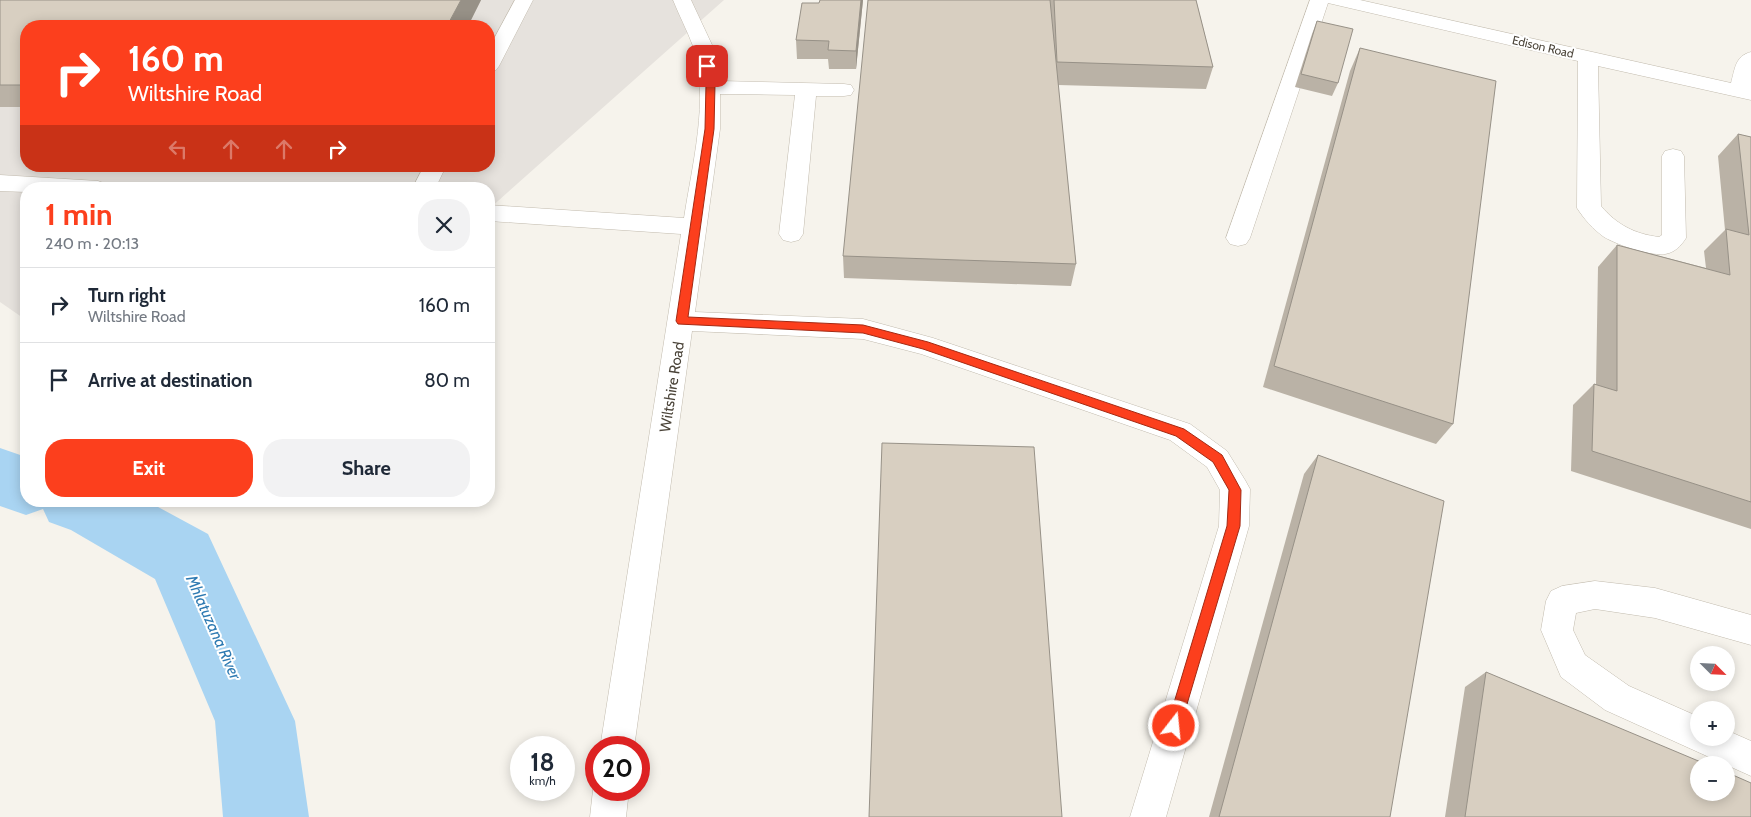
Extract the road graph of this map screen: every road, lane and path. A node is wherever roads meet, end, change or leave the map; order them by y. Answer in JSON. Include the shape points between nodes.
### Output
{"nodes":[{"id":1,"x":524,"y":0,"type":"edge"},
{"id":2,"x":682,"y":0,"type":"edge"},
{"id":3,"x":1319,"y":0,"type":"edge"},
{"id":4,"x":1335,"y":0,"type":"edge"},
{"id":5,"x":495,"y":55,"type":"edge"},
{"id":6,"x":1588,"y":57,"type":"junction"},
{"id":7,"x":1751,"y":58,"type":"edge"},
{"id":8,"x":710,"y":87,"type":"junction"},
{"id":9,"x":806,"y":89,"type":"junction"},
{"id":10,"x":844,"y":90,"type":"dead end"},
{"id":11,"x":1746,"y":93,"type":"edge"},
{"id":12,"x":1673,"y":156,"type":"dead end"},
{"id":13,"x":0,"y":183,"type":"edge"},
{"id":14,"x":20,"y":184,"type":"edge"},
{"id":15,"x":495,"y":213,"type":"edge"},
{"id":16,"x":695,"y":227,"type":"junction"},
{"id":17,"x":791,"y":234,"type":"dead end"},
{"id":18,"x":1238,"y":238,"type":"dead end"},
{"id":19,"x":682,"y":321,"type":"junction"},
{"id":20,"x":1751,"y":630,"type":"edge"},
{"id":21,"x":1690,"y":731,"type":"edge"},
{"id":22,"x":619,"y":736,"type":"edge"},
{"id":23,"x":1722,"y":746,"type":"edge"},
{"id":24,"x":1751,"y":759,"type":"edge"},
{"id":25,"x":610,"y":801,"type":"edge"},
{"id":26,"x":608,"y":817,"type":"edge"},
{"id":27,"x":1148,"y":817,"type":"edge"}],
"edges":[{"from":1,"to":5,"type":"street"},
{"from":2,"to":8,"type":"street","name":"Wiltshire Road","via":[[703,48]]},
{"from":3,"to":18,"type":"street"},
{"from":4,"to":6,"type":"street","name":"Edison Road"},
{"from":6,"to":11,"type":"street","name":"Edison Road"},
{"from":6,"to":12,"type":"street","via":[[1588,208],[1596,218],[1607,229],[1648,244],[1664,246],[1674,238]]},
{"from":7,"to":11,"type":"street","via":[[1747,61]]},
{"from":8,"to":9,"type":"street"},
{"from":8,"to":16,"type":"street","name":"Wiltshire Road","via":[[709,129]]},
{"from":9,"to":10,"type":"street"},
{"from":9,"to":17,"type":"street"},
{"from":13,"to":14,"type":"street"},
{"from":15,"to":16,"type":"street"},
{"from":16,"to":19,"type":"street","name":"Wiltshire Road"},
{"from":19,"to":22,"type":"street","name":"Wiltshire Road"},
{"from":19,"to":27,"type":"street","via":[[811,325],[872,331],[924,345],[1180,432],[1217,459],[1235,490],[1234,526]]},
{"from":20,"to":21,"type":"street","via":[[1655,603],[1595,594],[1562,601],[1557,630],[1573,666],[1617,698]]},
{"from":23,"to":24,"type":"street"},
{"from":25,"to":26,"type":"street"}]}
